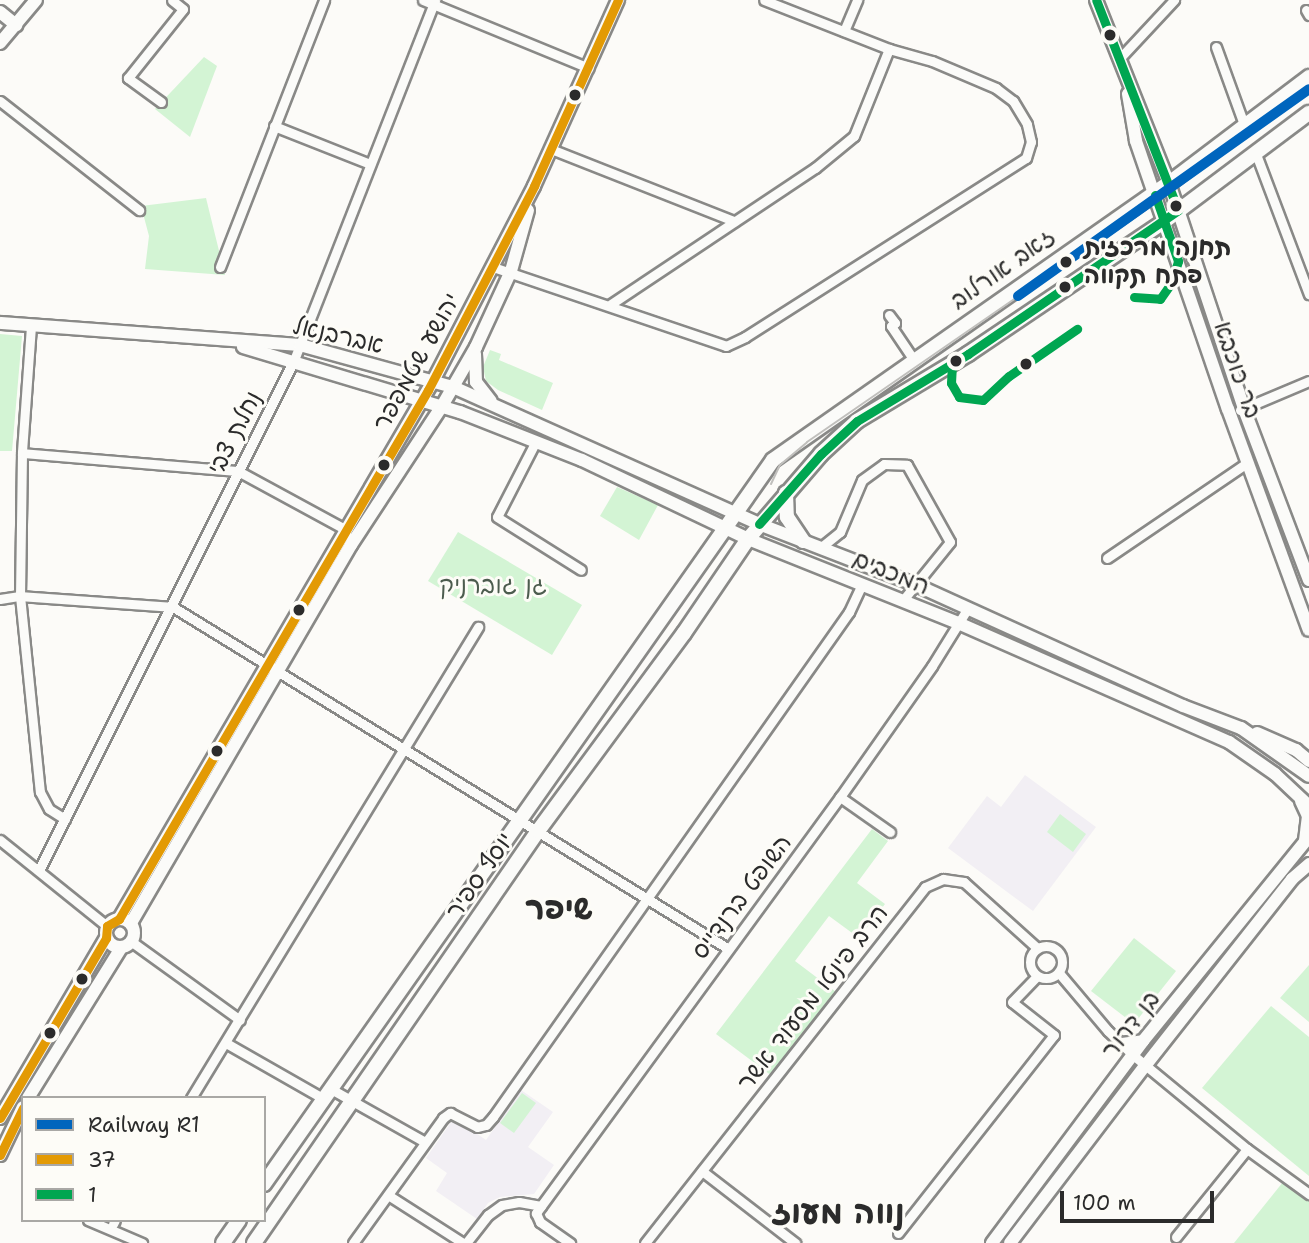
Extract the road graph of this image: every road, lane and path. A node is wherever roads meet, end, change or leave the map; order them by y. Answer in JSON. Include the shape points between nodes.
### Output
{"nodes":[{"id":1,"x":36,"y":0,"type":"edge"},
{"id":2,"x":172,"y":0,"type":"edge"},
{"id":3,"x":324,"y":0,"type":"edge"},
{"id":4,"x":423,"y":0,"type":"edge"},
{"id":5,"x":618,"y":0,"type":"edge"},
{"id":6,"x":764,"y":0,"type":"edge"},
{"id":7,"x":858,"y":0,"type":"edge"},
{"id":8,"x":1096,"y":0,"type":"edge"},
{"id":9,"x":1174,"y":0,"type":"edge"},
{"id":10,"x":434,"y":3,"type":"edge"},
{"id":11,"x":0,"y":12,"type":"edge"},
{"id":12,"x":16,"y":24,"type":"junction"},
{"id":13,"x":844,"y":31,"type":"junction"},
{"id":14,"x":0,"y":43,"type":"edge"},
{"id":15,"x":1216,"y":47,"type":"dead end"},
{"id":16,"x":889,"y":49,"type":"junction"},
{"id":17,"x":1119,"y":58,"type":"junction"},
{"id":18,"x":589,"y":68,"type":"junction"},
{"id":19,"x":1309,"y":77,"type":"edge"},
{"id":20,"x":1127,"y":80,"type":"junction"},
{"id":21,"x":0,"y":101,"type":"edge"},
{"id":22,"x":161,"y":102,"type":"dead end"},
{"id":23,"x":1309,"y":113,"type":"edge"},
{"id":24,"x":274,"y":126,"type":"junction"},
{"id":25,"x":1245,"y":127,"type":"junction"},
{"id":26,"x":551,"y":149,"type":"junction"},
{"id":27,"x":1256,"y":155,"type":"junction"},
{"id":28,"x":370,"y":164,"type":"junction"},
{"id":29,"x":1169,"y":183,"type":"junction"},
{"id":30,"x":534,"y":186,"type":"junction"},
{"id":31,"x":1154,"y":192,"type":"junction"},
{"id":32,"x":139,"y":210,"type":"dead end"},
{"id":33,"x":1178,"y":210,"type":"junction"},
{"id":34,"x":734,"y":221,"type":"junction"},
{"id":35,"x":1164,"y":221,"type":"junction"},
{"id":36,"x":220,"y":267,"type":"dead end"},
{"id":37,"x":492,"y":267,"type":"junction"},
{"id":38,"x":1304,"y":267,"type":"edge"},
{"id":39,"x":510,"y":271,"type":"junction"},
{"id":40,"x":1309,"y":294,"type":"edge"},
{"id":41,"x":611,"y":304,"type":"junction"},
{"id":42,"x":889,"y":315,"type":"dead end"},
{"id":43,"x":0,"y":323,"type":"edge"},
{"id":44,"x":31,"y":326,"type":"junction"},
{"id":45,"x":212,"y":339,"type":"junction"},
{"id":46,"x":300,"y":345,"type":"junction"},
{"id":47,"x":476,"y":347,"type":"junction"},
{"id":48,"x":913,"y":359,"type":"junction"},
{"id":49,"x":294,"y":360,"type":"junction"},
{"id":50,"x":433,"y":381,"type":"junction"},
{"id":51,"x":1309,"y":381,"type":"edge"},
{"id":52,"x":453,"y":387,"type":"junction"},
{"id":53,"x":422,"y":400,"type":"junction"},
{"id":54,"x":442,"y":406,"type":"junction"},
{"id":55,"x":496,"y":406,"type":"junction"},
{"id":56,"x":1244,"y":409,"type":"junction"},
{"id":57,"x":1228,"y":410,"type":"junction"},
{"id":58,"x":536,"y":441,"type":"junction"},
{"id":59,"x":22,"y":453,"type":"junction"},
{"id":60,"x":1247,"y":463,"type":"junction"},
{"id":61,"x":237,"y":471,"type":"junction"},
{"id":62,"x":786,"y":493,"type":"junction"},
{"id":63,"x":738,"y":512,"type":"junction"},
{"id":64,"x":759,"y":524,"type":"junction"},
{"id":65,"x":726,"y":528,"type":"junction"},
{"id":66,"x":345,"y":529,"type":"junction"},
{"id":67,"x":748,"y":538,"type":"junction"},
{"id":68,"x":803,"y":541,"type":"junction"},
{"id":69,"x":351,"y":545,"type":"junction"},
{"id":70,"x":820,"y":548,"type":"junction"},
{"id":71,"x":1107,"y":558,"type":"dead end"},
{"id":72,"x":581,"y":570,"type":"dead end"},
{"id":73,"x":1308,"y":574,"type":"edge"},
{"id":74,"x":1291,"y":578,"type":"junction"},
{"id":75,"x":862,"y":584,"type":"junction"},
{"id":76,"x":914,"y":584,"type":"junction"},
{"id":77,"x":20,"y":596,"type":"junction"},
{"id":78,"x":0,"y":599,"type":"edge"},
{"id":79,"x":903,"y":600,"type":"junction"},
{"id":80,"x":173,"y":607,"type":"junction"},
{"id":81,"x":968,"y":608,"type":"junction"},
{"id":82,"x":958,"y":623,"type":"junction"},
{"id":83,"x":478,"y":627,"type":"dead end"},
{"id":84,"x":1309,"y":630,"type":"edge"},
{"id":85,"x":266,"y":663,"type":"junction"},
{"id":86,"x":279,"y":670,"type":"junction"},
{"id":87,"x":1241,"y":728,"type":"junction"},
{"id":88,"x":402,"y":747,"type":"junction"},
{"id":89,"x":1309,"y":761,"type":"edge"},
{"id":90,"x":1309,"y":776,"type":"edge"},
{"id":91,"x":1292,"y":790,"type":"junction"},
{"id":92,"x":840,"y":797,"type":"junction"},
{"id":93,"x":1309,"y":806,"type":"edge"},
{"id":94,"x":65,"y":819,"type":"junction"},
{"id":95,"x":519,"y":820,"type":"junction"},
{"id":96,"x":538,"y":831,"type":"junction"},
{"id":97,"x":890,"y":832,"type":"dead end"},
{"id":98,"x":0,"y":839,"type":"edge"},
{"id":99,"x":1307,"y":839,"type":"edge"},
{"id":100,"x":1309,"y":864,"type":"edge"},
{"id":101,"x":39,"y":870,"type":"junction"},
{"id":102,"x":647,"y":898,"type":"junction"},
{"id":103,"x":116,"y":927,"type":"junction"},
{"id":104,"x":126,"y":945,"type":"junction"},
{"id":105,"x":727,"y":948,"type":"junction"},
{"id":106,"x":1037,"y":948,"type":"junction"},
{"id":107,"x":1059,"y":973,"type":"junction"},
{"id":108,"x":1037,"y":975,"type":"junction"},
{"id":109,"x":240,"y":1020,"type":"junction"},
{"id":110,"x":1143,"y":1041,"type":"junction"},
{"id":111,"x":226,"y":1043,"type":"junction"},
{"id":112,"x":1122,"y":1044,"type":"junction"},
{"id":113,"x":1134,"y":1055,"type":"junction"},
{"id":114,"x":1145,"y":1066,"type":"junction"},
{"id":115,"x":327,"y":1094,"type":"junction"},
{"id":116,"x":29,"y":1096,"type":"edge"},
{"id":117,"x":192,"y":1096,"type":"edge"},
{"id":118,"x":351,"y":1099,"type":"junction"},
{"id":119,"x":21,"y":1111,"type":"edge"},
{"id":120,"x":0,"y":1118,"type":"edge"},
{"id":121,"x":425,"y":1142,"type":"junction"},
{"id":122,"x":1247,"y":1149,"type":"junction"},
{"id":123,"x":0,"y":1155,"type":"edge"},
{"id":124,"x":702,"y":1171,"type":"junction"},
{"id":125,"x":266,"y":1181,"type":"edge"},
{"id":126,"x":1309,"y":1194,"type":"edge"},
{"id":127,"x":388,"y":1195,"type":"junction"},
{"id":128,"x":541,"y":1206,"type":"junction"},
{"id":129,"x":93,"y":1222,"type":"edge"},
{"id":130,"x":238,"y":1222,"type":"edge"},
{"id":131,"x":898,"y":1233,"type":"dead end"},
{"id":132,"x":1176,"y":1237,"type":"dead end"},
{"id":133,"x":142,"y":1243,"type":"edge"},
{"id":134,"x":223,"y":1243,"type":"edge"},
{"id":135,"x":254,"y":1243,"type":"edge"},
{"id":136,"x":353,"y":1243,"type":"edge"},
{"id":137,"x":465,"y":1243,"type":"edge"},
{"id":138,"x":570,"y":1243,"type":"edge"},
{"id":139,"x":645,"y":1243,"type":"edge"},
{"id":140,"x":795,"y":1243,"type":"edge"},
{"id":141,"x":992,"y":1243,"type":"edge"},
{"id":142,"x":1010,"y":1243,"type":"edge"}],
"edges":[{"from":1,"to":12,"type":"street"},
{"from":2,"to":22,"type":"street","via":[[183,9],[128,78]]},
{"from":3,"to":24,"type":"street"},
{"from":4,"to":10,"type":"street"},
{"from":5,"to":18,"type":"street","name":"יהושע שטמפפר"},
{"from":6,"to":13,"type":"street"},
{"from":7,"to":13,"type":"street"},
{"from":8,"to":17,"type":"street","name":"בר כוכבא"},
{"from":9,"to":17,"type":"street"},
{"from":10,"to":18,"type":"street"},
{"from":10,"to":28,"type":"street","name":"נחלת צבי"},
{"from":11,"to":12,"type":"street"},
{"from":12,"to":14,"type":"street"},
{"from":13,"to":16,"type":"street"},
{"from":15,"to":25,"type":"street"},
{"from":16,"to":34,"type":"street","via":[[854,135],[815,168]]},
{"from":16,"to":41,"type":"street","via":[[924,58],[996,88],[1021,112],[1031,142],[1026,158],[737,343],[726,346]]},
{"from":17,"to":20,"type":"street","name":"בר כוכבא"},
{"from":18,"to":26,"type":"street","name":"יהושע שטמפפר"},
{"from":19,"to":25,"type":"main road","name":"זאב אורלוב"},
{"from":20,"to":29,"type":"street","name":"בר כוכבא"},
{"from":20,"to":31,"type":"street","name":"בר כוכבא","via":[[1136,141]]},
{"from":21,"to":32,"type":"street"},
{"from":23,"to":27,"type":"main road","name":"זאב אורלוב"},
{"from":24,"to":28,"type":"street"},
{"from":24,"to":36,"type":"street"},
{"from":25,"to":29,"type":"main road","name":"זאב אורלוב"},
{"from":26,"to":30,"type":"street","name":"יהושע שטמפפר"},
{"from":26,"to":34,"type":"street"},
{"from":27,"to":33,"type":"main road","name":"זאב אורלוב"},
{"from":27,"to":38,"type":"street"},
{"from":28,"to":46,"type":"street","name":"נחלת צבי"},
{"from":29,"to":31,"type":"main road","name":"זאב אורלוב"},
{"from":29,"to":33,"type":"street","name":"בר כוכבא"},
{"from":30,"to":37,"type":"street","name":"יהושע שטמפפר"},
{"from":30,"to":39,"type":"street","name":"יהושע שטמפפר"},
{"from":31,"to":35,"type":"street","name":"בר כוכבא"},
{"from":31,"to":48,"type":"main road","name":"זאב אורלוב"},
{"from":33,"to":35,"type":"main road","name":"זאב אורלוב"},
{"from":33,"to":56,"type":"street","name":"בר כוכבא"},
{"from":34,"to":41,"type":"street"},
{"from":35,"to":57,"type":"street","name":"בר כוכבא"},
{"from":35,"to":62,"type":"main road","name":"זאב אורלוב","via":[[968,354],[857,421]]},
{"from":37,"to":39,"type":"street"},
{"from":37,"to":50,"type":"street","name":"יהושע שטמפפר"},
{"from":38,"to":40,"type":"street"},
{"from":39,"to":41,"type":"street"},
{"from":39,"to":47,"type":"street","name":"יהושע שטמפפר"},
{"from":42,"to":48,"type":"street","via":[[891,326]]},
{"from":43,"to":44,"type":"street","name":"אברבנאל"},
{"from":44,"to":45,"type":"street","name":"אברבנאל"},
{"from":44,"to":59,"type":"street"},
{"from":45,"to":46,"type":"street","name":"אברבנאל"},
{"from":45,"to":49,"type":"street","name":"אברבנאל"},
{"from":46,"to":49,"type":"street","name":"נחלת צבי"},
{"from":46,"to":50,"type":"street","name":"אברבנאל"},
{"from":47,"to":52,"type":"street","name":"יהושע שטמפפר"},
{"from":47,"to":55,"type":"street","via":[[476,382]]},
{"from":48,"to":63,"type":"main road","name":"זאב אורלוב","via":[[787,448],[762,473]]},
{"from":49,"to":53,"type":"street","name":"אברבנאל"},
{"from":49,"to":61,"type":"street","name":"נחלת צבי"},
{"from":50,"to":52,"type":"street","name":"אברבנאל"},
{"from":50,"to":53,"type":"street","name":"יהושע שטמפפר"},
{"from":51,"to":56,"type":"street"},
{"from":52,"to":54,"type":"street","name":"יהושע שטמפפר"},
{"from":52,"to":55,"type":"street","name":"המכבים"},
{"from":53,"to":54,"type":"street","name":"אברבנאל"},
{"from":53,"to":66,"type":"street","name":"יהושע שטמפפר"},
{"from":54,"to":58,"type":"street","name":"המכבים"},
{"from":54,"to":69,"type":"street","name":"יהושע שטמפפר"},
{"from":55,"to":63,"type":"street","name":"המכבים"},
{"from":56,"to":57,"type":"street"},
{"from":56,"to":73,"type":"street","name":"בר כוכבא"},
{"from":57,"to":60,"type":"street","name":"בר כוכבא"},
{"from":58,"to":65,"type":"street","name":"המכבים"},
{"from":58,"to":72,"type":"street","via":[[497,517]]},
{"from":59,"to":61,"type":"street"},
{"from":59,"to":77,"type":"street"},
{"from":60,"to":71,"type":"street"},
{"from":60,"to":74,"type":"street","name":"בר כוכבא"},
{"from":61,"to":66,"type":"street"},
{"from":61,"to":80,"type":"street","name":"נחלת צבי"},
{"from":62,"to":64,"type":"main road","name":"זאב אורלוב"},
{"from":62,"to":68,"type":"main road","via":[[787,517]]},
{"from":63,"to":64,"type":"street","name":"המכבים"},
{"from":63,"to":65,"type":"main road","name":"יוסף ספיר"},
{"from":64,"to":67,"type":"main road","name":"זאב אורלוב"},
{"from":64,"to":68,"type":"street","name":"המכבים"},
{"from":65,"to":67,"type":"street","name":"המכבים"},
{"from":65,"to":95,"type":"main road","name":"יוסף ספיר"},
{"from":66,"to":69,"type":"street"},
{"from":66,"to":85,"type":"street","name":"יהושע שטמפפר"},
{"from":67,"to":75,"type":"street","name":"המכבים"},
{"from":67,"to":96,"type":"main road","name":"יוסף ספיר"},
{"from":68,"to":70,"type":"street","name":"המכבים"},
{"from":69,"to":86,"type":"street","name":"יהושע שטמפפר"},
{"from":70,"to":76,"type":"street","name":"המכבים"},
{"from":70,"to":76,"type":"street","via":[[840,532],[862,480],[884,464],[907,465],[950,542]]},
{"from":73,"to":74,"type":"street"},
{"from":74,"to":84,"type":"street","name":"בר כוכבא"},
{"from":75,"to":79,"type":"street","name":"המכבים"},
{"from":75,"to":102,"type":"street","via":[[849,612]]},
{"from":76,"to":79,"type":"street"},
{"from":76,"to":81,"type":"street","name":"המכבים"},
{"from":77,"to":78,"type":"street"},
{"from":77,"to":80,"type":"street"},
{"from":77,"to":94,"type":"street","via":[[40,792],[49,809]]},
{"from":79,"to":82,"type":"street","name":"המכבים"},
{"from":80,"to":85,"type":"street"},
{"from":80,"to":94,"type":"street","name":"נחלת צבי"},
{"from":81,"to":82,"type":"street","name":"השופט ברנדייס"},
{"from":81,"to":87,"type":"street","name":"המכבים"},
{"from":82,"to":91,"type":"street","name":"המכבים","via":[[1229,741]]},
{"from":82,"to":92,"type":"street","name":"השופט ברנדייס"},
{"from":83,"to":88,"type":"street"},
{"from":85,"to":86,"type":"street"},
{"from":85,"to":103,"type":"street","name":"יהושע שטמפפר"},
{"from":86,"to":88,"type":"street"},
{"from":86,"to":103,"type":"street","name":"יהושע שטמפפר"},
{"from":87,"to":89,"type":"street","via":[[1284,744]]},
{"from":87,"to":90,"type":"street","name":"המכבים"},
{"from":88,"to":95,"type":"street"},
{"from":88,"to":109,"type":"street"},
{"from":91,"to":93,"type":"street","name":"המכבים"},
{"from":91,"to":99,"type":"street","via":[[1305,804]]},
{"from":92,"to":97,"type":"street"},
{"from":92,"to":105,"type":"street","name":"השופט ברנדייס"},
{"from":94,"to":101,"type":"street","name":"נחלת צבי"},
{"from":95,"to":96,"type":"street"},
{"from":95,"to":115,"type":"main road","name":"יוסף ספיר"},
{"from":96,"to":102,"type":"street"},
{"from":96,"to":118,"type":"main road","name":"יוסף ספיר"},
{"from":98,"to":101,"type":"street"},
{"from":99,"to":110,"type":"street","name":"בן דרור"},
{"from":100,"to":114,"type":"street","name":"בן דרור","via":[[1292,879]]},
{"from":101,"to":103,"type":"street"},
{"from":102,"to":105,"type":"street"},
{"from":102,"to":121,"type":"street","via":[[486,1125],[477,1127],[450,1113]]},
{"from":103,"to":104,"type":"street","via":[[114,946]]},
{"from":103,"to":104,"type":"street","via":[[135,932]]},
{"from":103,"to":120,"type":"street","name":"יהושע שטמפפר"},
{"from":104,"to":109,"type":"street"},
{"from":104,"to":116,"type":"street"},
{"from":105,"to":128,"type":"street","name":"השופט ברנדייס"},
{"from":106,"to":107,"type":"street","via":[[1052,946],[1060,952]]},
{"from":106,"to":108,"type":"street","via":[[1030,962]]},
{"from":106,"to":124,"type":"street","name":"הרב פינטו מסעוד אשר","via":[[964,881],[943,878],[925,887]]},
{"from":107,"to":108,"type":"street","via":[[1046,978]]},
{"from":107,"to":112,"type":"street"},
{"from":108,"to":131,"type":"street","via":[[1012,1002],[1054,1035]]},
{"from":109,"to":111,"type":"street"},
{"from":110,"to":112,"type":"street"},
{"from":110,"to":113,"type":"street","name":"בן דרור"},
{"from":111,"to":115,"type":"street"},
{"from":111,"to":117,"type":"street"},
{"from":112,"to":113,"type":"street"},
{"from":113,"to":114,"type":"street"},
{"from":113,"to":141,"type":"street","name":"בן דרור"},
{"from":114,"to":122,"type":"street"},
{"from":114,"to":142,"type":"street","name":"בן דרור"},
{"from":115,"to":118,"type":"street"},
{"from":115,"to":125,"type":"main road","name":"יוסף ספיר"},
{"from":118,"to":121,"type":"street"},
{"from":118,"to":135,"type":"main road","name":"יוסף ספיר"},
{"from":119,"to":123,"type":"street"},
{"from":121,"to":127,"type":"street"},
{"from":122,"to":126,"type":"street"},
{"from":122,"to":132,"type":"street"},
{"from":124,"to":139,"type":"street","name":"הרב פינטו מסעוד אשר"},
{"from":124,"to":140,"type":"street"},
{"from":127,"to":136,"type":"street"},
{"from":127,"to":137,"type":"street"},
{"from":128,"to":137,"type":"street","via":[[502,1205],[488,1214]]},
{"from":128,"to":138,"type":"street","via":[[536,1213],[540,1222]]},
{"from":129,"to":133,"type":"street"},
{"from":130,"to":134,"type":"main road"}]}
